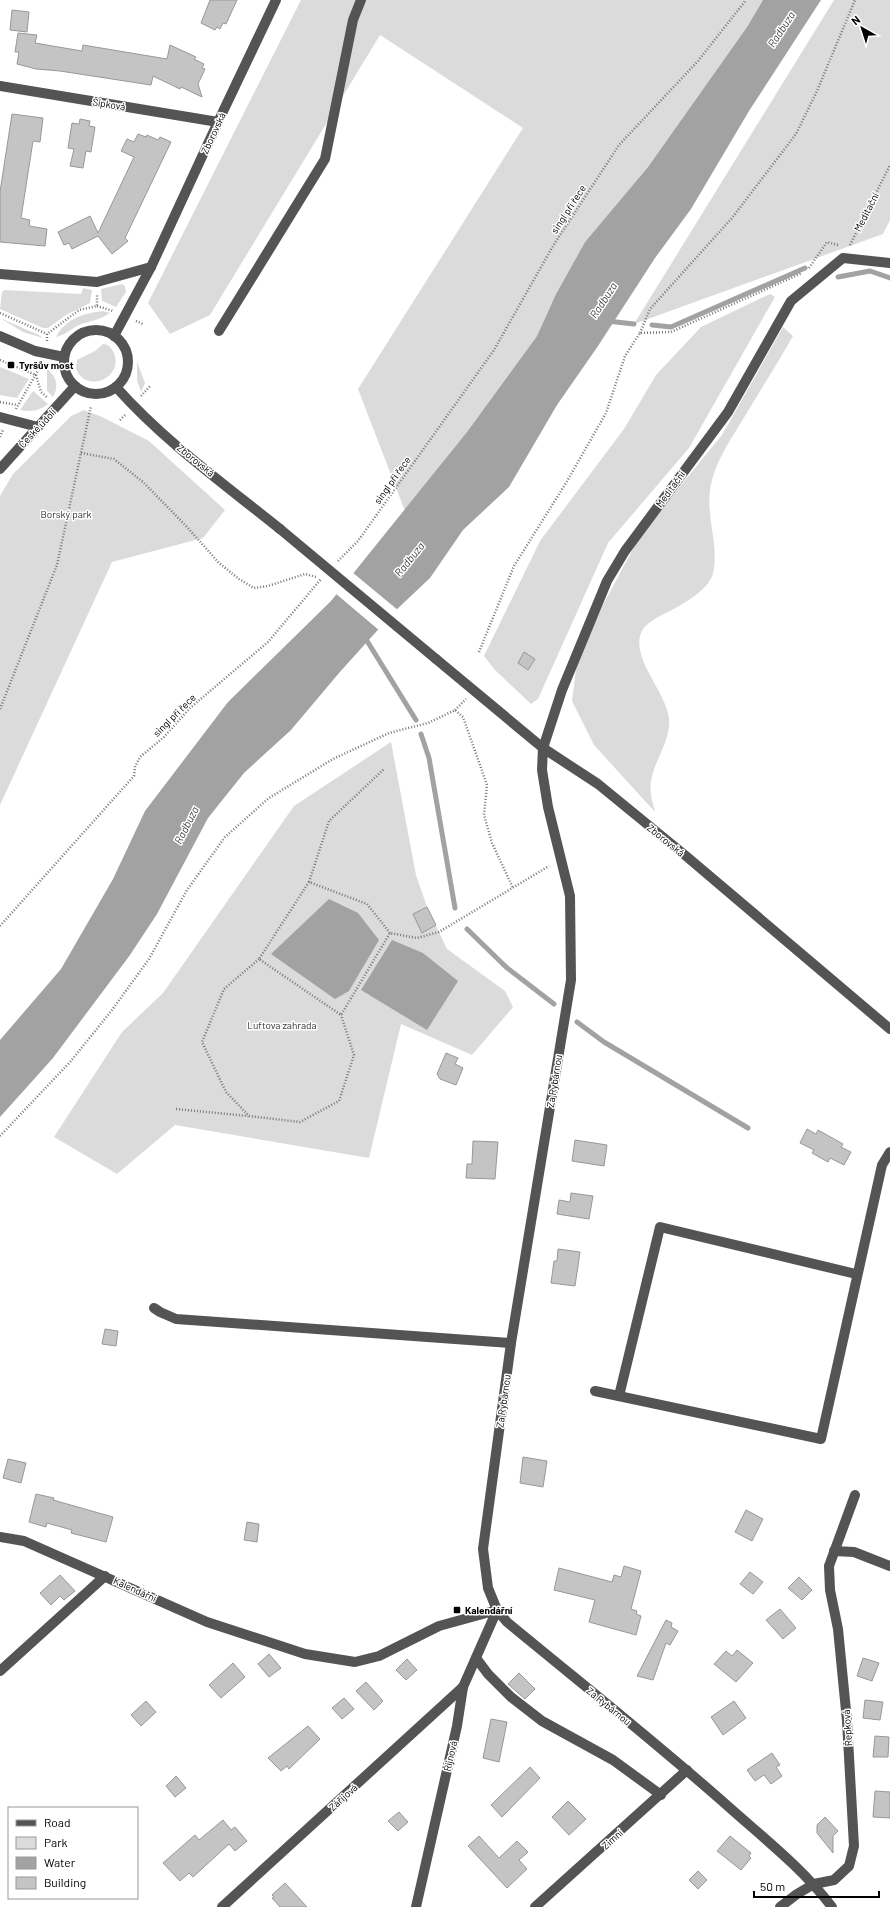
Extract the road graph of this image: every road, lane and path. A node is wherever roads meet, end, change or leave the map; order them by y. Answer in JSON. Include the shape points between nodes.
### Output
{"nodes":[{"id":1,"x":276,"y":0,"type":"edge"},
{"id":2,"x":361,"y":0,"type":"edge"},
{"id":3,"x":746,"y":0,"type":"edge"},
{"id":4,"x":855,"y":0,"type":"edge"},
{"id":5,"x":0,"y":86,"type":"edge"},
{"id":6,"x":218,"y":122,"type":"junction"},
{"id":7,"x":890,"y":165,"type":"edge"},
{"id":8,"x":848,"y":248,"type":"junction"},
{"id":9,"x":843,"y":258,"type":"junction"},
{"id":10,"x":890,"y":263,"type":"edge"},
{"id":11,"x":152,"y":267,"type":"junction"},
{"id":12,"x":0,"y":274,"type":"edge"},
{"id":13,"x":97,"y":282,"type":"junction"},
{"id":14,"x":0,"y":313,"type":"edge"},
{"id":15,"x":219,"y":331,"type":"dead end"},
{"id":16,"x":640,"y":333,"type":"junction"},
{"id":17,"x":47,"y":334,"type":"junction"},
{"id":18,"x":0,"y":336,"type":"edge"},
{"id":19,"x":114,"y":336,"type":"junction"},
{"id":20,"x":47,"y":354,"type":"junction"},
{"id":21,"x":64,"y":357,"type":"junction"},
{"id":22,"x":0,"y":360,"type":"edge"},
{"id":23,"x":36,"y":375,"type":"junction"},
{"id":24,"x":75,"y":386,"type":"junction"},
{"id":25,"x":116,"y":388,"type":"junction"},
{"id":26,"x":0,"y":402,"type":"edge"},
{"id":27,"x":18,"y":405,"type":"junction"},
{"id":28,"x":57,"y":406,"type":"junction"},
{"id":29,"x":91,"y":406,"type":"dead end"},
{"id":30,"x":5,"y":419,"type":"edge"},
{"id":31,"x":38,"y":427,"type":"junction"},
{"id":32,"x":0,"y":437,"type":"edge"},
{"id":33,"x":81,"y":453,"type":"junction"},
{"id":34,"x":4,"y":459,"type":"edge"},
{"id":35,"x":0,"y":469,"type":"edge"},
{"id":36,"x":337,"y":562,"type":"dead end"},
{"id":37,"x":479,"y":652,"type":"dead end"},
{"id":38,"x":466,"y":699,"type":"dead end"},
{"id":39,"x":0,"y":710,"type":"edge"},
{"id":40,"x":455,"y":710,"type":"junction"},
{"id":41,"x":543,"y":748,"type":"junction"},
{"id":42,"x":384,"y":769,"type":"dead end"},
{"id":43,"x":561,"y":859,"type":"junction"},
{"id":44,"x":309,"y":882,"type":"junction"},
{"id":45,"x":513,"y":888,"type":"junction"},
{"id":46,"x":0,"y":926,"type":"edge"},
{"id":47,"x":390,"y":933,"type":"junction"},
{"id":48,"x":259,"y":959,"type":"junction"},
{"id":49,"x":341,"y":1015,"type":"junction"},
{"id":50,"x":890,"y":1029,"type":"edge"},
{"id":51,"x":176,"y":1109,"type":"dead end"},
{"id":52,"x":249,"y":1116,"type":"junction"},
{"id":53,"x":0,"y":1136,"type":"edge"},
{"id":54,"x":890,"y":1152,"type":"edge"},
{"id":55,"x":856,"y":1274,"type":"junction"},
{"id":56,"x":154,"y":1308,"type":"dead end"},
{"id":57,"x":511,"y":1344,"type":"junction"},
{"id":58,"x":595,"y":1391,"type":"dead end"},
{"id":59,"x":619,"y":1396,"type":"junction"},
{"id":60,"x":854,"y":1495,"type":"dead end"},
{"id":61,"x":0,"y":1538,"type":"edge"},
{"id":62,"x":834,"y":1551,"type":"junction"},
{"id":63,"x":890,"y":1566,"type":"edge"},
{"id":64,"x":105,"y":1576,"type":"junction"},
{"id":65,"x":497,"y":1610,"type":"junction"},
{"id":66,"x":476,"y":1658,"type":"junction"},
{"id":67,"x":0,"y":1671,"type":"edge"},
{"id":68,"x":464,"y":1687,"type":"junction"},
{"id":69,"x":687,"y":1770,"type":"junction"},
{"id":70,"x":661,"y":1796,"type":"junction"},
{"id":71,"x":814,"y":1884,"type":"junction"},
{"id":72,"x":222,"y":1907,"type":"edge"},
{"id":73,"x":416,"y":1907,"type":"edge"},
{"id":74,"x":536,"y":1907,"type":"edge"},
{"id":75,"x":780,"y":1907,"type":"edge"},
{"id":76,"x":832,"y":1907,"type":"edge"}],
"edges":[{"from":1,"to":6,"type":"street","name":"Zborovská"},
{"from":2,"to":15,"type":"street","via":[[353,20],[325,159]]},
{"from":3,"to":36,"type":"path","name":"singl při řece","via":[[698,61],[619,145],[553,246],[494,350],[358,541]]},
{"from":4,"to":16,"type":"path","via":[[796,134],[732,218],[650,309]]},
{"from":5,"to":6,"type":"street","name":"Šípková"},
{"from":6,"to":11,"type":"street","name":"Zborovská"},
{"from":7,"to":8,"type":"path","name":"Meditační"},
{"from":8,"to":9,"type":"path","name":"Meditační"},
{"from":8,"to":16,"type":"path","via":[[827,242],[806,271],[671,332]]},
{"from":9,"to":10,"type":"street"},
{"from":9,"to":41,"type":"street","name":"Meditační","via":[[791,301],[728,412],[624,551],[607,581],[562,690]]},
{"from":11,"to":13,"type":"street"},
{"from":11,"to":19,"type":"street","name":"Zborovská"},
{"from":12,"to":13,"type":"street"},
{"from":13,"to":17,"type":"path","via":[[97,306],[79,310]]},
{"from":14,"to":17,"type":"path"},
{"from":16,"to":37,"type":"path","via":[[625,356],[606,413],[514,566]]},
{"from":17,"to":20,"type":"path"},
{"from":18,"to":20,"type":"street"},
{"from":19,"to":21,"type":"street","via":[[99,331],[84,333],[74,340]]},
{"from":19,"to":25,"type":"street","via":[[125,348],[128,363],[124,378]]},
{"from":20,"to":21,"type":"street"},
{"from":20,"to":23,"type":"path"},
{"from":21,"to":24,"type":"street","via":[[66,373]]},
{"from":22,"to":23,"type":"path"},
{"from":23,"to":27,"type":"path"},
{"from":23,"to":28,"type":"path","via":[[41,392]]},
{"from":24,"to":25,"type":"street","via":[[84,392],[95,394],[106,393]]},
{"from":24,"to":28,"type":"street","name":"České údolí"},
{"from":25,"to":41,"type":"street","name":"Zborovská","bridge":true,"via":[[164,434]]},
{"from":26,"to":27,"type":"path"},
{"from":27,"to":30,"type":"path"},
{"from":28,"to":31,"type":"street","name":"České údolí"},
{"from":29,"to":33,"type":"path"},
{"from":30,"to":31,"type":"street"},
{"from":30,"to":32,"type":"path"},
{"from":31,"to":34,"type":"street","name":"České údolí"},
{"from":33,"to":39,"type":"path","via":[[57,565]]},
{"from":33,"to":46,"type":"path","name":"singl při řece","via":[[114,459],[143,482],[219,564],[254,588],[305,574],[321,578],[268,642],[190,708],[164,737],[140,757],[134,776]]},
{"from":34,"to":35,"type":"street","name":"České údolí"},
{"from":38,"to":40,"type":"path"},
{"from":40,"to":45,"type":"path","via":[[463,717],[487,785],[484,815],[492,843]]},
{"from":40,"to":53,"type":"path","via":[[428,723],[388,733],[333,759],[269,798],[225,837],[187,890],[149,959],[112,1010],[71,1061]]},
{"from":41,"to":43,"type":"street","name":"Za Rybárnou","via":[[542,770]]},
{"from":41,"to":50,"type":"street","name":"Zborovská","via":[[598,784]]},
{"from":42,"to":44,"type":"path","via":[[330,821]]},
{"from":43,"to":45,"type":"path"},
{"from":43,"to":57,"type":"street","name":"Za Rybárnou","via":[[570,896],[571,980]]},
{"from":44,"to":47,"type":"path","via":[[367,904]]},
{"from":44,"to":48,"type":"path"},
{"from":45,"to":47,"type":"path","via":[[439,932],[417,938]]},
{"from":47,"to":49,"type":"path"},
{"from":48,"to":49,"type":"path"},
{"from":48,"to":52,"type":"path","via":[[224,989],[202,1042],[226,1092]]},
{"from":49,"to":52,"type":"path","via":[[354,1055],[339,1101],[300,1122]]},
{"from":51,"to":52,"type":"path"},
{"from":54,"to":55,"type":"street","via":[[882,1165]]},
{"from":55,"to":59,"type":"street","via":[[660,1228]]},
{"from":55,"to":59,"type":"street","via":[[821,1439]]},
{"from":56,"to":57,"type":"street","via":[[176,1319]]},
{"from":57,"to":65,"type":"street","name":"Za Rybárnou","via":[[483,1549],[488,1588]]},
{"from":58,"to":59,"type":"street"},
{"from":60,"to":62,"type":"street","name":"Řepková"},
{"from":61,"to":64,"type":"street","name":"Kalendářní","via":[[24,1541]]},
{"from":62,"to":63,"type":"street","via":[[854,1552]]},
{"from":62,"to":71,"type":"street","name":"Řepková","via":[[829,1566],[830,1590],[838,1629],[847,1721],[854,1846],[849,1866],[834,1880]]},
{"from":64,"to":65,"type":"street","name":"Kalendářní","via":[[207,1622],[305,1654],[355,1662],[379,1656],[439,1626]]},
{"from":64,"to":67,"type":"street"},
{"from":65,"to":66,"type":"street","name":"Říjnová"},
{"from":65,"to":69,"type":"street","name":"Za Rybárnou","via":[[507,1622]]},
{"from":66,"to":68,"type":"street","name":"Říjnová"},
{"from":66,"to":70,"type":"street","via":[[499,1686],[542,1721],[613,1760]]},
{"from":68,"to":72,"type":"street","name":"Zářijová"},
{"from":68,"to":73,"type":"street","name":"Říjnová"},
{"from":69,"to":70,"type":"street","name":"Zimní"},
{"from":69,"to":71,"type":"street","name":"Za Rybárnou"},
{"from":70,"to":74,"type":"street","name":"Zimní"},
{"from":71,"to":75,"type":"street","name":"Řepková"},
{"from":71,"to":76,"type":"street","name":"Za Rybárnou"}]}
